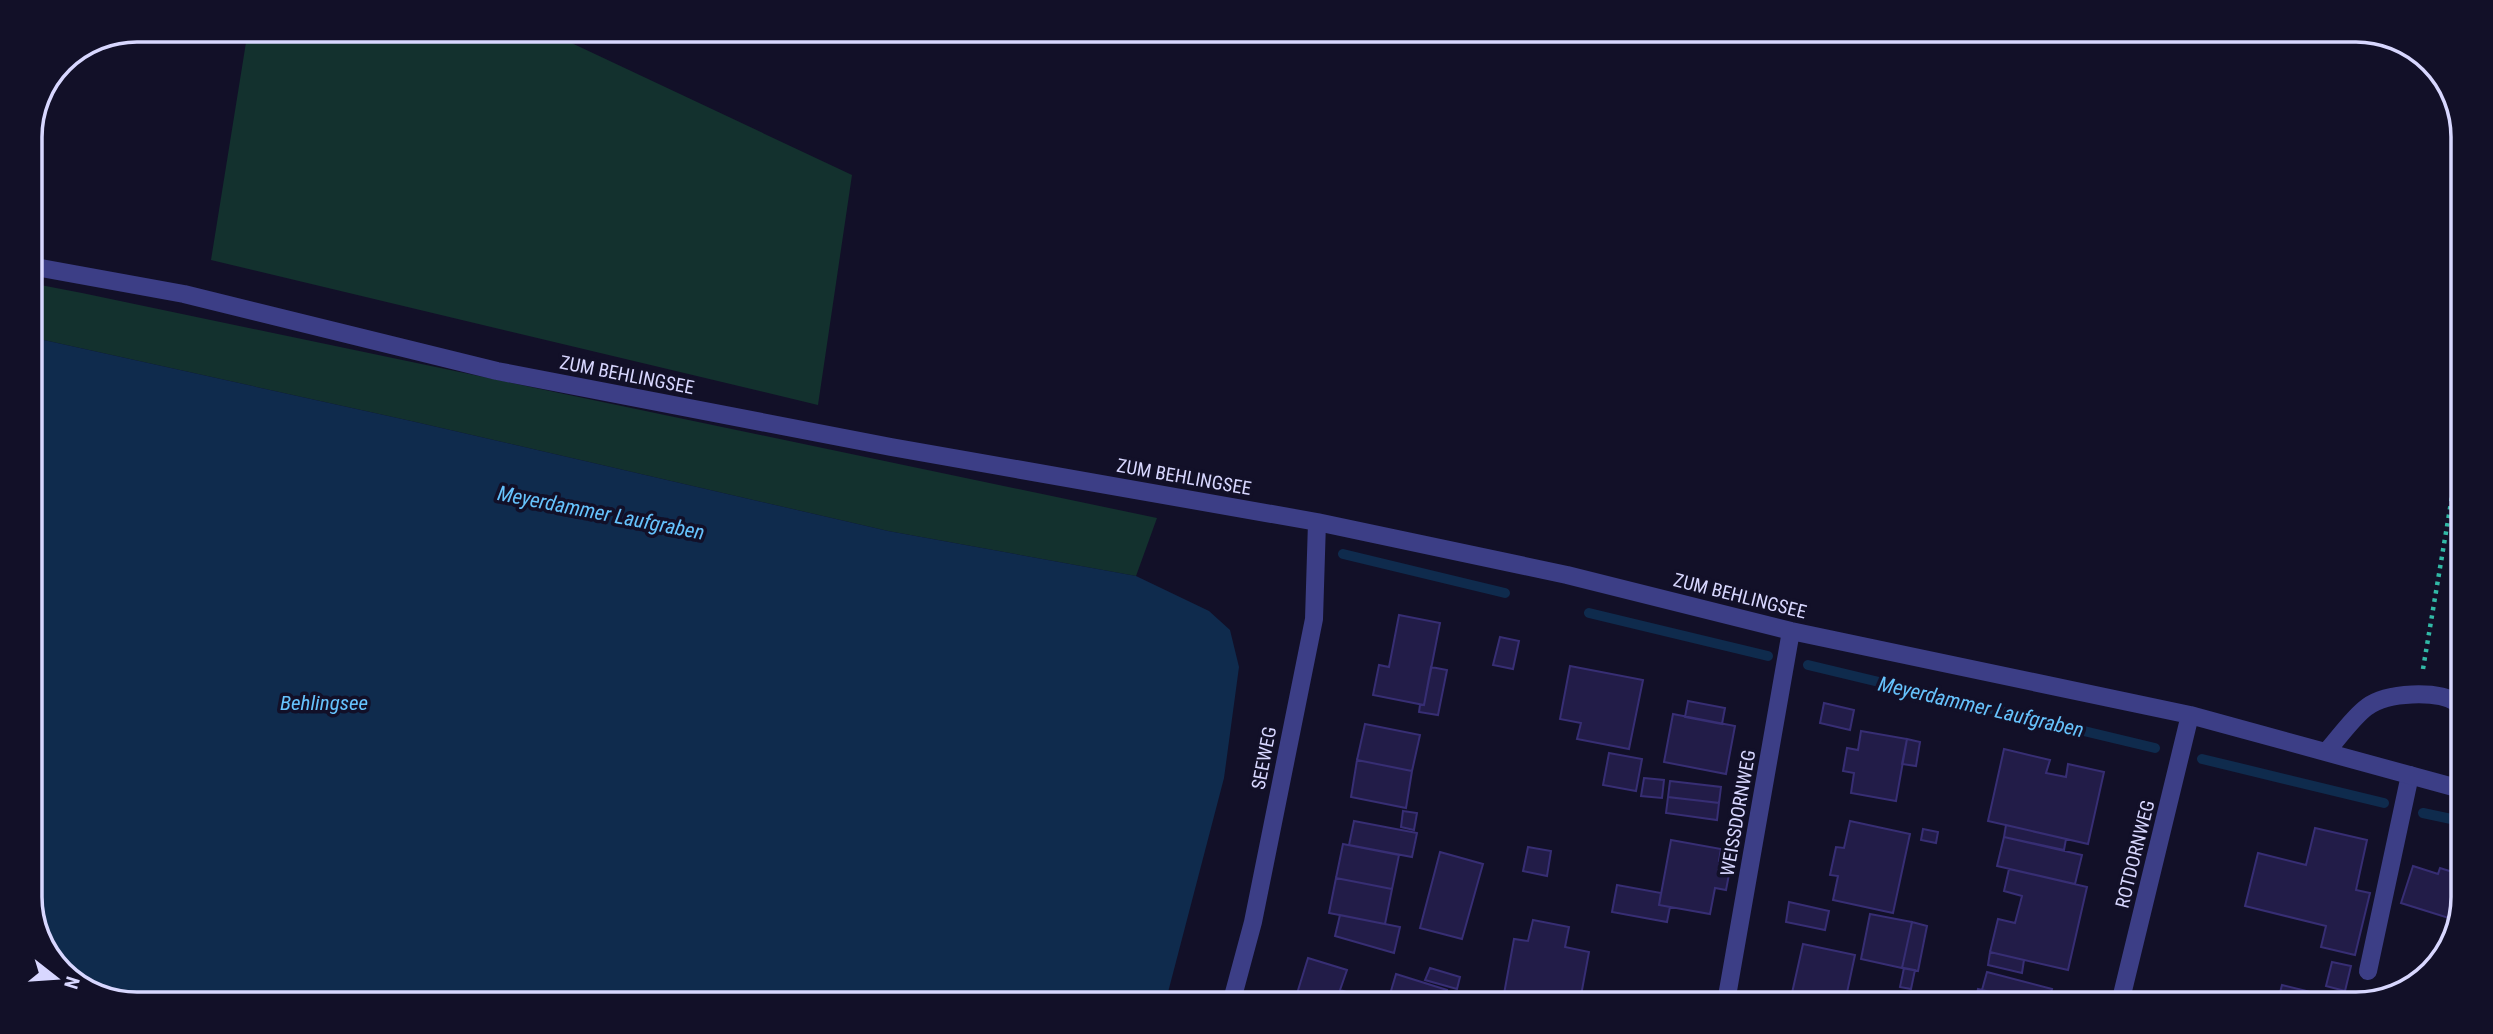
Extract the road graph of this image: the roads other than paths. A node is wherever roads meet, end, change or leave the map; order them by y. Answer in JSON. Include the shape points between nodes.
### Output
{"nodes":[{"id":1,"x":42,"y":268,"type":"edge"},
{"id":2,"x":1317,"y":522,"type":"junction"},
{"id":3,"x":1791,"y":631,"type":"junction"},
{"id":4,"x":2451,"y":698,"type":"edge"},
{"id":5,"x":2190,"y":715,"type":"junction"},
{"id":6,"x":2326,"y":752,"type":"junction"},
{"id":7,"x":2410,"y":775,"type":"junction"},
{"id":8,"x":2451,"y":786,"type":"edge"},
{"id":9,"x":2368,"y":971,"type":"dead end"},
{"id":10,"x":1234,"y":992,"type":"edge"},
{"id":11,"x":1728,"y":992,"type":"edge"},
{"id":12,"x":2123,"y":992,"type":"edge"}],
"edges":[{"from":1,"to":2,"type":"street","name":"ZUM BEHLINGSEE","via":[[184,294],[497,371]]},
{"from":2,"to":3,"type":"street","name":"ZUM BEHLINGSEE","via":[[1567,575]]},
{"from":2,"to":10,"type":"street","name":"SEEWEG","via":[[1314,619],[1253,922]]},
{"from":3,"to":5,"type":"street","name":"ZUM BEHLINGSEE"},
{"from":3,"to":11,"type":"street","name":"WEISSDORNWEG"},
{"from":4,"to":6,"type":"street","via":[[2419,694],[2389,697],[2367,707]]},
{"from":5,"to":6,"type":"street","name":"ZUM BEHLINGSEE"},
{"from":5,"to":12,"type":"street","name":"ROTDORNWEG"},
{"from":6,"to":7,"type":"street","name":"ZUM BEHLINGSEE"},
{"from":7,"to":8,"type":"street","name":"ZUM BEHLINGSEE"},
{"from":7,"to":9,"type":"street"}]}
